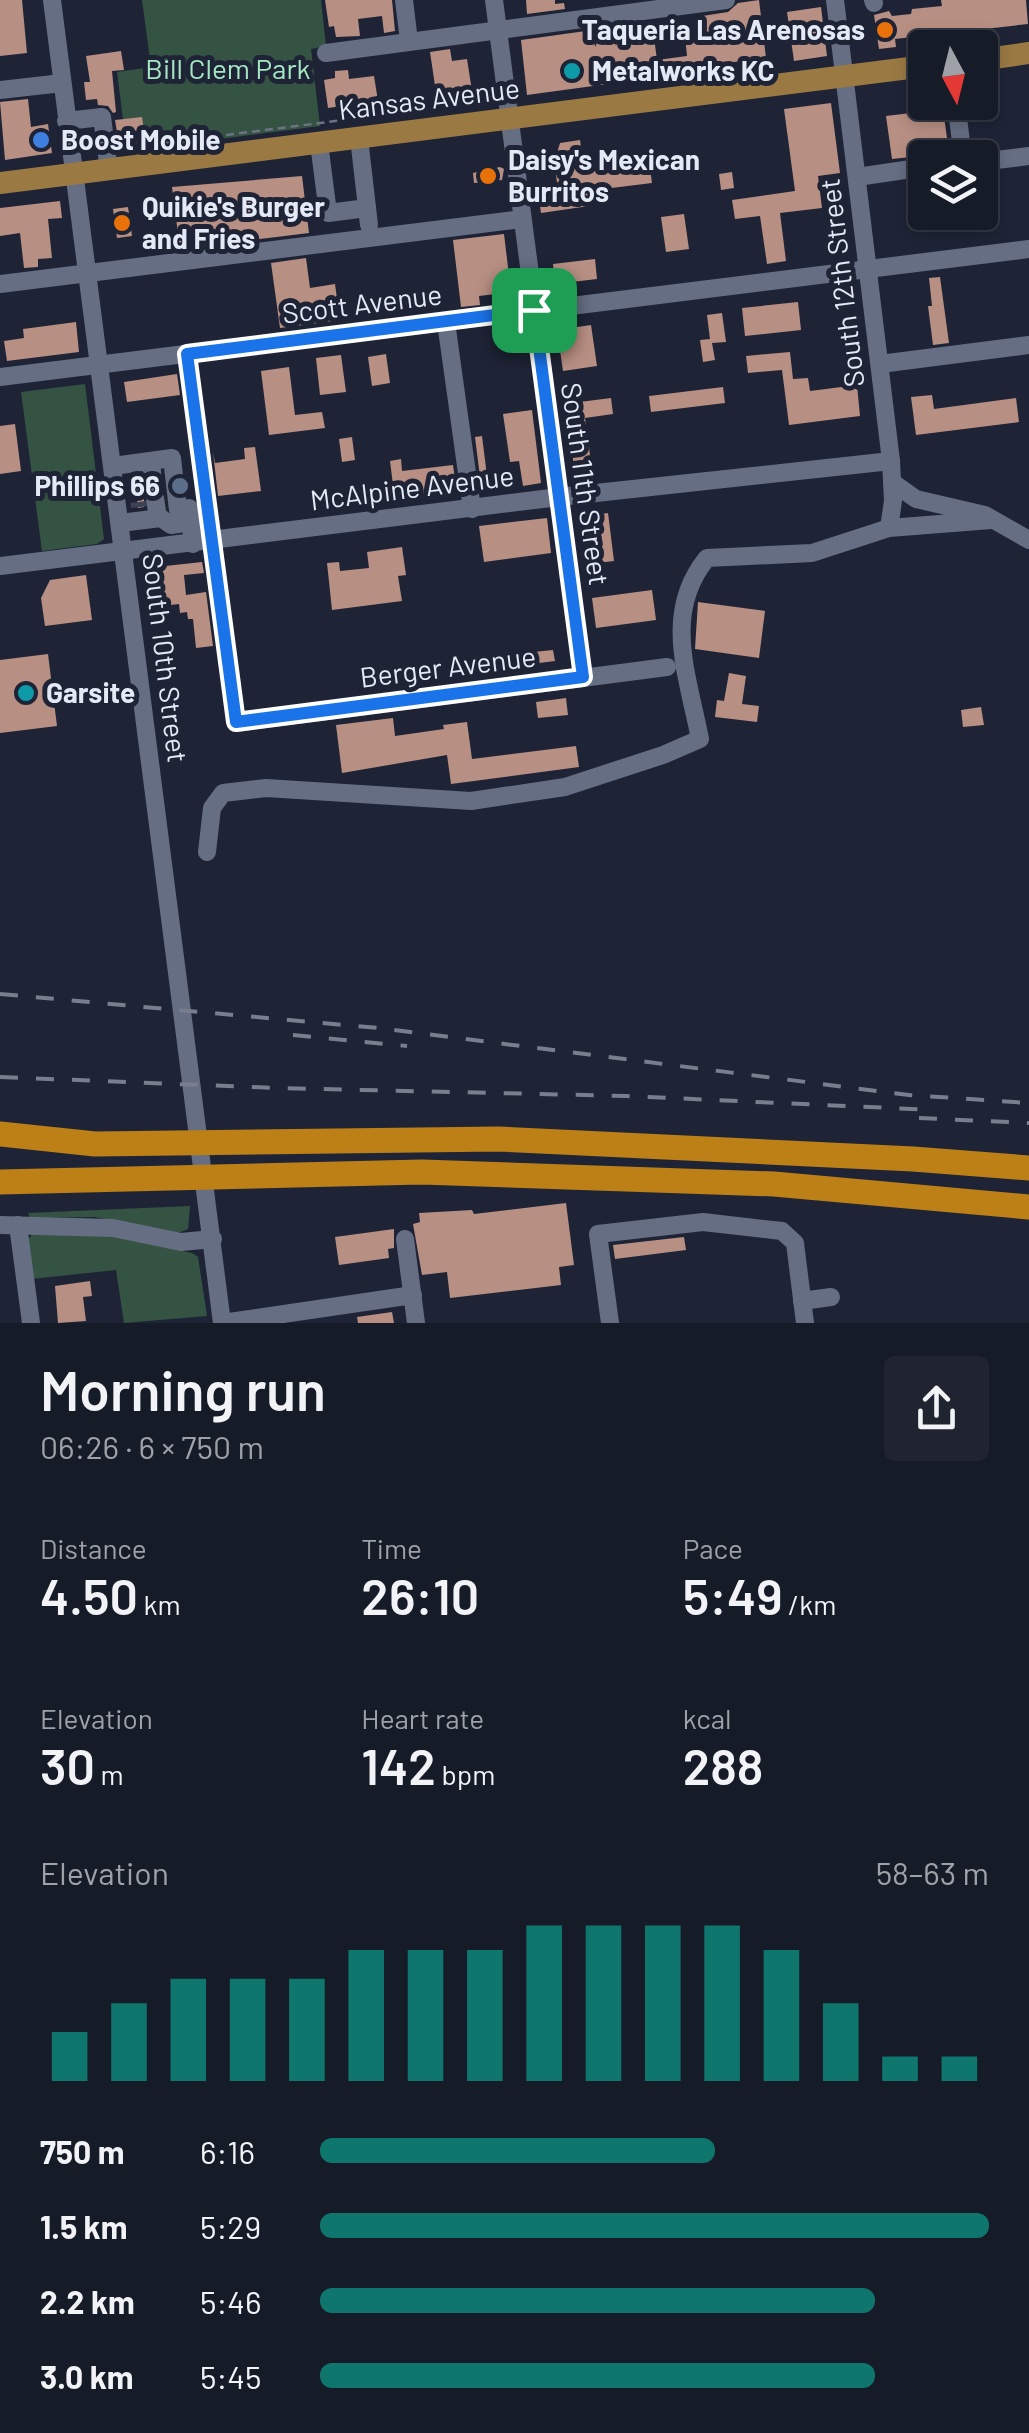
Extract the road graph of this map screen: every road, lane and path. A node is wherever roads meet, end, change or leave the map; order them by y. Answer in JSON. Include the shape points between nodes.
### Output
{"nodes":[{"id":1,"x":404,"y":0,"type":"edge"},
{"id":2,"x":494,"y":0,"type":"edge"},
{"id":3,"x":726,"y":0,"type":"edge"},
{"id":4,"x":835,"y":0,"type":"edge"},
{"id":5,"x":56,"y":1,"type":"edge"},
{"id":6,"x":593,"y":8,"type":"edge"},
{"id":7,"x":498,"y":29,"type":"junction"},
{"id":8,"x":410,"y":41,"type":"junction"},
{"id":9,"x":326,"y":53,"type":"dead end"},
{"id":10,"x":1029,"y":54,"type":"edge"},
{"id":11,"x":998,"y":58,"type":"edge"},
{"id":12,"x":908,"y":68,"type":"edge"},
{"id":13,"x":844,"y":76,"type":"junction"},
{"id":14,"x":62,"y":82,"type":"junction"},
{"id":15,"x":0,"y":90,"type":"edge"},
{"id":16,"x":510,"y":119,"type":"junction"},
{"id":17,"x":66,"y":121,"type":"junction"},
{"id":18,"x":362,"y":128,"type":"junction"},
{"id":19,"x":183,"y":140,"type":"junction"},
{"id":20,"x":319,"y":143,"type":"junction"},
{"id":21,"x":138,"y":146,"type":"junction"},
{"id":22,"x":1029,"y":156,"type":"edge"},
{"id":23,"x":108,"y":160,"type":"junction"},
{"id":24,"x":998,"y":160,"type":"edge"},
{"id":25,"x":908,"y":170,"type":"edge"},
{"id":26,"x":73,"y":174,"type":"junction"},
{"id":27,"x":857,"y":177,"type":"junction"},
{"id":28,"x":0,"y":183,"type":"edge"},
{"id":29,"x":522,"y":219,"type":"junction"},
{"id":30,"x":1029,"y":249,"type":"edge"},
{"id":31,"x":870,"y":269,"type":"junction"},
{"id":32,"x":86,"y":274,"type":"junction"},
{"id":33,"x":0,"y":284,"type":"edge"},
{"id":34,"x":534,"y":310,"type":"junction"},
{"id":35,"x":446,"y":322,"type":"junction"},
{"id":36,"x":1029,"y":345,"type":"edge"},
{"id":37,"x":187,"y":354,"type":"junction"},
{"id":38,"x":880,"y":364,"type":"junction"},
{"id":39,"x":100,"y":365,"type":"junction"},
{"id":40,"x":0,"y":377,"type":"edge"},
{"id":41,"x":891,"y":461,"type":"junction"},
{"id":42,"x":112,"y":466,"type":"junction"},
{"id":43,"x":892,"y":482,"type":"junction"},
{"id":44,"x":154,"y":498,"type":"junction"},
{"id":45,"x":559,"y":498,"type":"junction"},
{"id":46,"x":472,"y":508,"type":"junction"},
{"id":47,"x":991,"y":520,"type":"junction"},
{"id":48,"x":120,"y":523,"type":"junction"},
{"id":49,"x":889,"y":528,"type":"junction"},
{"id":50,"x":1029,"y":540,"type":"edge"},
{"id":51,"x":203,"y":543,"type":"junction"},
{"id":52,"x":124,"y":552,"type":"junction"},
{"id":53,"x":0,"y":566,"type":"edge"},
{"id":54,"x":667,"y":667,"type":"dead end"},
{"id":55,"x":583,"y":677,"type":"junction"},
{"id":56,"x":206,"y":852,"type":"dead end"},
{"id":57,"x":0,"y":1134,"type":"edge"},
{"id":58,"x":95,"y":1144,"type":"junction"},
{"id":59,"x":0,"y":1150,"type":"edge"},
{"id":60,"x":1029,"y":1168,"type":"edge"},
{"id":61,"x":0,"y":1182,"type":"edge"},
{"id":62,"x":1029,"y":1208,"type":"edge"},
{"id":63,"x":9,"y":1225,"type":"edge"},
{"id":64,"x":212,"y":1230,"type":"junction"},
{"id":65,"x":405,"y":1239,"type":"dead end"},
{"id":66,"x":412,"y":1295,"type":"junction"},
{"id":67,"x":831,"y":1298,"type":"dead end"},
{"id":68,"x":802,"y":1301,"type":"junction"},
{"id":69,"x":321,"y":1316,"type":"edge"},
{"id":70,"x":31,"y":1323,"type":"edge"},
{"id":71,"x":222,"y":1323,"type":"edge"},
{"id":72,"x":416,"y":1323,"type":"edge"},
{"id":73,"x":610,"y":1323,"type":"edge"},
{"id":74,"x":805,"y":1323,"type":"edge"}],
"edges":[{"from":1,"to":8,"type":"street"},
{"from":2,"to":7,"type":"street","name":"South 11th Street"},
{"from":3,"to":6,"type":"street"},
{"from":4,"to":13,"type":"street","name":"South 12th Street"},
{"from":5,"to":14,"type":"street","name":"South 10th Street"},
{"from":6,"to":7,"type":"street"},
{"from":7,"to":8,"type":"street"},
{"from":7,"to":16,"type":"street","name":"South 11th Street"},
{"from":8,"to":9,"type":"street"},
{"from":10,"to":11,"type":"main road"},
{"from":12,"to":13,"type":"main road","name":"Kansas Avenue"},
{"from":13,"to":16,"type":"main road","name":"Kansas Avenue"},
{"from":13,"to":27,"type":"street","name":"South 12th Street"},
{"from":14,"to":15,"type":"street"},
{"from":14,"to":17,"type":"street","name":"South 10th Street"},
{"from":16,"to":18,"type":"main road","name":"Kansas Avenue"},
{"from":16,"to":29,"type":"street","name":"South 11th Street"},
{"from":17,"to":23,"type":"street","via":[[102,116]]},
{"from":17,"to":26,"type":"street","name":"South 10th Street"},
{"from":18,"to":19,"type":"path"},
{"from":18,"to":20,"type":"main road","name":"Kansas Avenue"},
{"from":18,"to":20,"type":"street","via":[[368,216],[328,212]]},
{"from":19,"to":21,"type":"path"},
{"from":19,"to":21,"type":"path","via":[[136,134]]},
{"from":20,"to":23,"type":"main road","name":"Kansas Avenue"},
{"from":21,"to":23,"type":"path"},
{"from":22,"to":24,"type":"street"},
{"from":23,"to":26,"type":"main road","name":"Kansas Avenue"},
{"from":25,"to":27,"type":"street"},
{"from":26,"to":28,"type":"main road","name":"Kansas Avenue"},
{"from":26,"to":32,"type":"street","name":"South 10th Street"},
{"from":27,"to":31,"type":"street","name":"South 12th Street"},
{"from":29,"to":32,"type":"street"},
{"from":29,"to":34,"type":"street","name":"South 11th Street"},
{"from":30,"to":31,"type":"street","name":"Scott Avenue"},
{"from":31,"to":34,"type":"street","name":"Scott Avenue"},
{"from":31,"to":38,"type":"street","name":"South 12th Street"},
{"from":32,"to":33,"type":"street"},
{"from":32,"to":39,"type":"street","name":"South 10th Street"},
{"from":34,"to":35,"type":"street","name":"Scott Avenue"},
{"from":34,"to":45,"type":"street","name":"South 11th Street"},
{"from":35,"to":37,"type":"street","name":"Scott Avenue"},
{"from":35,"to":46,"type":"street"},
{"from":36,"to":38,"type":"street"},
{"from":37,"to":39,"type":"street","name":"Scott Avenue"},
{"from":37,"to":51,"type":"street"},
{"from":38,"to":41,"type":"street","name":"South 12th Street"},
{"from":39,"to":40,"type":"street","name":"Scott Avenue"},
{"from":39,"to":42,"type":"street","name":"South 10th Street"},
{"from":41,"to":43,"type":"street","name":"South 12th Street"},
{"from":41,"to":45,"type":"street","name":"McAlpine Avenue"},
{"from":42,"to":44,"type":"street"},
{"from":42,"to":48,"type":"street","name":"South 10th Street"},
{"from":43,"to":47,"type":"street","via":[[916,499]]},
{"from":43,"to":49,"type":"street","name":"South 12th Street"},
{"from":44,"to":48,"type":"street"},
{"from":44,"to":51,"type":"street"},
{"from":45,"to":46,"type":"street","name":"McAlpine Avenue"},
{"from":45,"to":55,"type":"street","name":"South 11th Street"},
{"from":46,"to":51,"type":"street","name":"McAlpine Avenue"},
{"from":47,"to":49,"type":"street"},
{"from":47,"to":50,"type":"street"},
{"from":48,"to":52,"type":"street","name":"South 10th Street"},
{"from":49,"to":56,"type":"street","via":[[812,553],[707,558],[690,580],[682,612],[682,650],[700,740],[565,787],[471,802],[235,790],[212,808]]},
{"from":51,"to":52,"type":"street","name":"McAlpine Avenue"},
{"from":51,"to":55,"type":"street","name":"Berger Avenue","via":[[236,722]]},
{"from":52,"to":53,"type":"street","name":"McAlpine Avenue"},
{"from":52,"to":64,"type":"street","name":"South 10th Street"},
{"from":54,"to":55,"type":"street","name":"Berger Avenue"},
{"from":57,"to":58,"type":"highway"},
{"from":58,"to":59,"type":"highway"},
{"from":58,"to":60,"type":"highway","via":[[499,1139]]},
{"from":61,"to":62,"type":"highway","via":[[422,1172],[774,1184]]},
{"from":63,"to":64,"type":"street","via":[[113,1228],[181,1242]]},
{"from":63,"to":70,"type":"street"},
{"from":64,"to":71,"type":"street","name":"South 10th Street"},
{"from":65,"to":66,"type":"street"},
{"from":66,"to":69,"type":"street"},
{"from":66,"to":72,"type":"street"},
{"from":67,"to":68,"type":"street"},
{"from":68,"to":73,"type":"street","via":[[794,1242],[782,1231],[703,1222],[598,1234]]},
{"from":68,"to":74,"type":"street"},
{"from":69,"to":71,"type":"street"}]}
